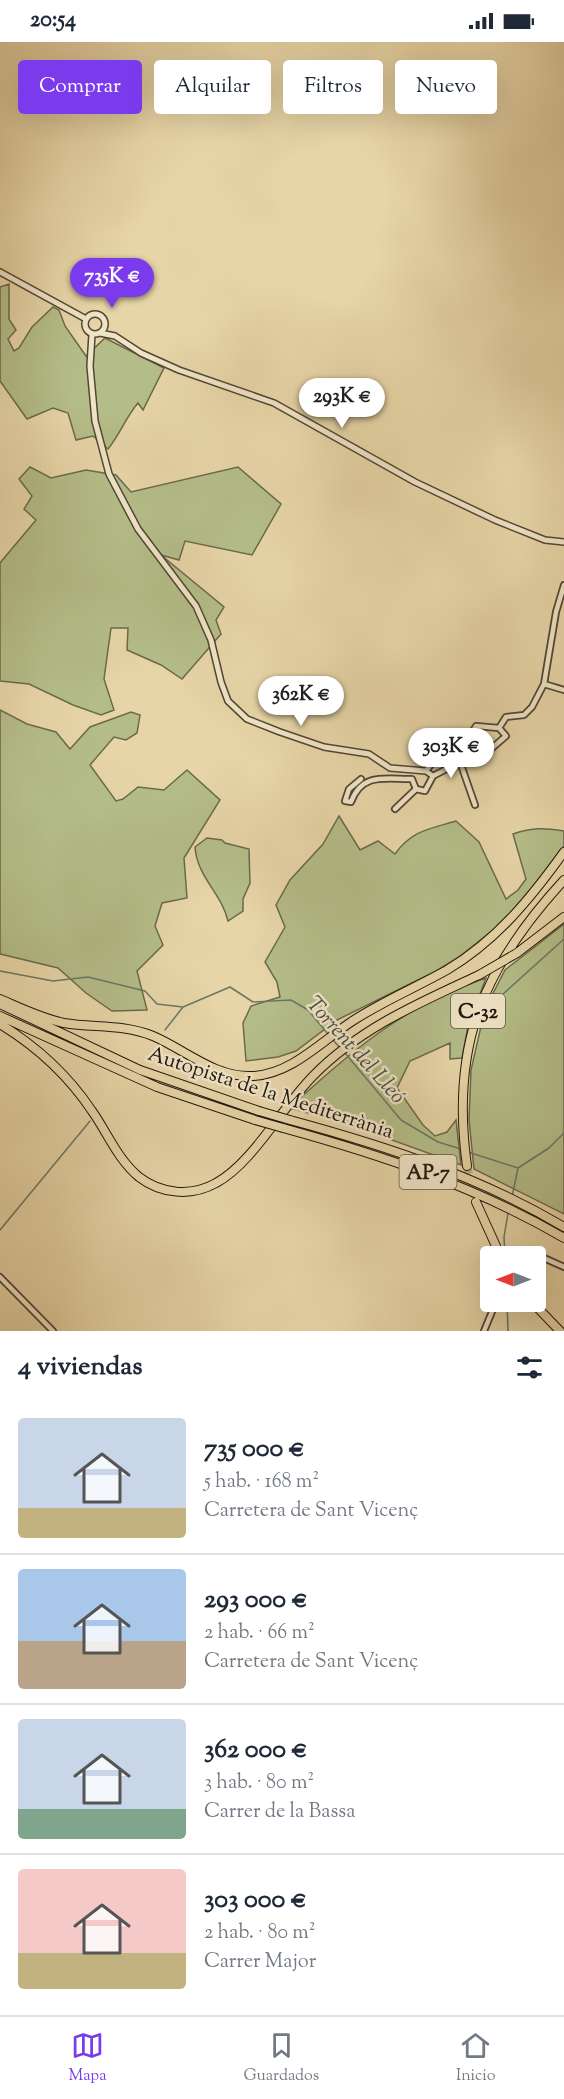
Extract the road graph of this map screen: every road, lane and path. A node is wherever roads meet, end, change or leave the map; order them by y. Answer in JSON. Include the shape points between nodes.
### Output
{"nodes":[{"id":1,"x":0,"y":272,"type":"edge"},
{"id":2,"x":86,"y":319,"type":"junction"},
{"id":3,"x":105,"y":321,"type":"junction"},
{"id":4,"x":100,"y":333,"type":"junction"},
{"id":5,"x":92,"y":334,"type":"junction"},
{"id":6,"x":115,"y":336,"type":"junction"},
{"id":7,"x":564,"y":542,"type":"edge"},
{"id":8,"x":564,"y":585,"type":"edge"},
{"id":9,"x":544,"y":684,"type":"junction"},
{"id":10,"x":564,"y":690,"type":"edge"},
{"id":11,"x":499,"y":728,"type":"junction"},
{"id":12,"x":446,"y":751,"type":"junction"},
{"id":13,"x":460,"y":762,"type":"junction"},
{"id":14,"x":426,"y":771,"type":"junction"},
{"id":15,"x":433,"y":776,"type":"junction"},
{"id":16,"x":361,"y":779,"type":"dead end"},
{"id":17,"x":416,"y":789,"type":"junction"},
{"id":18,"x":475,"y":805,"type":"dead end"},
{"id":19,"x":395,"y":808,"type":"dead end"},
{"id":20,"x":564,"y":852,"type":"edge"},
{"id":21,"x":564,"y":880,"type":"edge"},
{"id":22,"x":564,"y":917,"type":"edge"},
{"id":23,"x":0,"y":999,"type":"edge"},
{"id":24,"x":0,"y":1005,"type":"edge"},
{"id":25,"x":0,"y":1016,"type":"edge"},
{"id":26,"x":0,"y":1024,"type":"edge"},
{"id":27,"x":466,"y":1166,"type":"tunnel mouth"},
{"id":28,"x":476,"y":1202,"type":"tunnel mouth"},
{"id":29,"x":564,"y":1227,"type":"edge"},
{"id":30,"x":564,"y":1238,"type":"edge"},
{"id":31,"x":496,"y":1246,"type":"edge"},
{"id":32,"x":546,"y":1260,"type":"edge"},
{"id":33,"x":564,"y":1267,"type":"edge"},
{"id":34,"x":0,"y":1277,"type":"edge"},
{"id":35,"x":492,"y":1312,"type":"edge"},
{"id":36,"x":542,"y":1312,"type":"edge"},
{"id":37,"x":53,"y":1331,"type":"edge"},
{"id":38,"x":484,"y":1331,"type":"edge"},
{"id":39,"x":560,"y":1331,"type":"edge"}],
"edges":[{"from":1,"to":2,"type":"street"},
{"from":2,"to":3,"type":"street","via":[[96,313]]},
{"from":2,"to":5,"type":"street","via":[[86,328]]},
{"from":3,"to":4,"type":"street"},
{"from":3,"to":6,"type":"street"},
{"from":4,"to":5,"type":"street"},
{"from":4,"to":6,"type":"street"},
{"from":5,"to":14,"type":"street","via":[[90,366],[95,421],[109,474],[138,529],[196,606],[211,640],[228,701],[247,719],[324,747],[369,754],[390,768]]},
{"from":6,"to":7,"type":"street","via":[[158,362],[274,403],[415,482],[495,520],[545,540]]},
{"from":8,"to":9,"type":"street"},
{"from":9,"to":10,"type":"street"},
{"from":9,"to":11,"type":"street","via":[[524,715],[506,717]]},
{"from":11,"to":12,"type":"street","via":[[476,726],[467,741]]},
{"from":11,"to":13,"type":"street","via":[[506,736],[477,761]]},
{"from":12,"to":13,"type":"street"},
{"from":12,"to":14,"type":"street","via":[[436,756]]},
{"from":13,"to":15,"type":"street"},
{"from":13,"to":18,"type":"street"},
{"from":14,"to":15,"type":"street"},
{"from":15,"to":17,"type":"street","via":[[425,791]]},
{"from":16,"to":17,"type":"street","via":[[349,789],[345,801],[351,802],[362,783],[377,779],[412,779]]},
{"from":17,"to":19,"type":"street"},
{"from":20,"to":23,"type":"highway","number":"C-32","via":[[521,909],[478,949],[445,971],[364,1013],[296,1061],[269,1073],[228,1074],[134,1030],[64,1023]]},
{"from":21,"to":27,"type":"highway","number":"C-32","via":[[513,942],[490,981],[476,1017],[462,1092]]},
{"from":22,"to":26,"type":"highway","number":"C-32","bridge":true,"via":[[517,953],[401,1011],[354,1040],[297,1092],[234,1170],[208,1187],[186,1192],[159,1188],[133,1172],[63,1075]]},
{"from":24,"to":29,"type":"highway","name":"Autopista de la Mediterrània","number":"AP-7","bridge":true,"via":[[140,1070],[441,1167],[512,1198]]},
{"from":25,"to":30,"type":"highway","name":"Autopista de la Mediterrània","number":"AP-7","bridge":true,"via":[[156,1087],[439,1177]]},
{"from":28,"to":31,"type":"highway"},
{"from":32,"to":33,"type":"street"},
{"from":34,"to":37,"type":"street"},
{"from":35,"to":38,"type":"street"},
{"from":36,"to":39,"type":"highway"}]}
